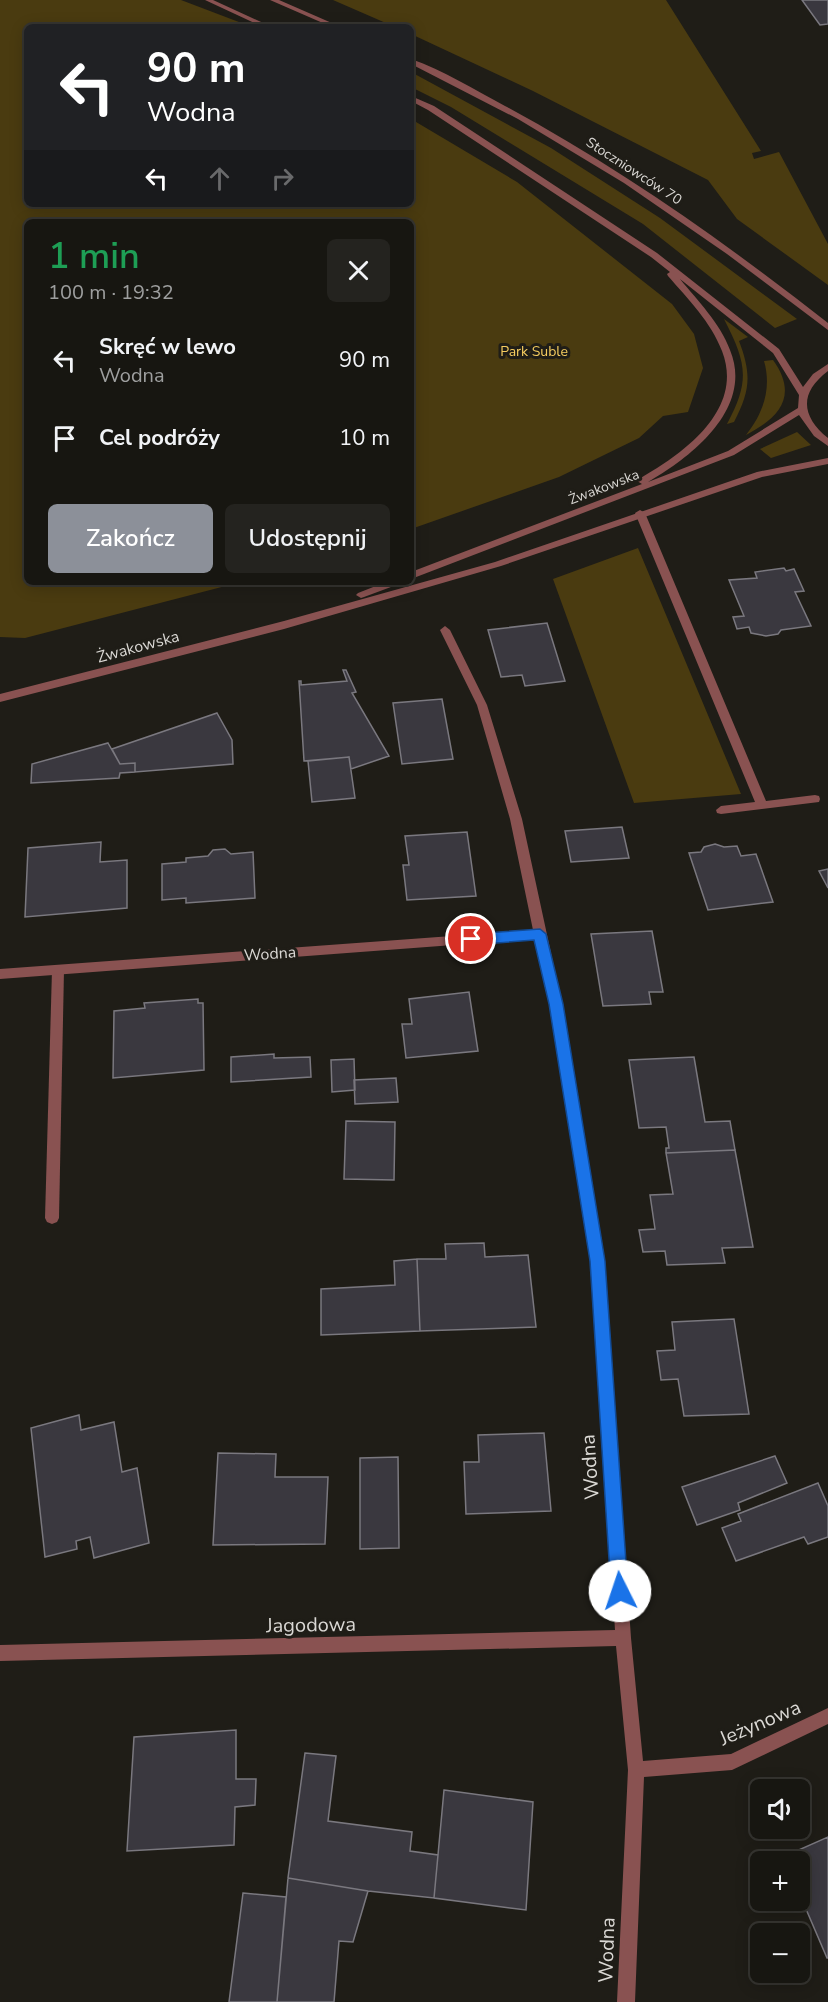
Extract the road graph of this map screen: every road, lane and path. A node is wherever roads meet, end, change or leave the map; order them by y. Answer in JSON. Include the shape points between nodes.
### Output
{"nodes":[{"id":1,"x":208,"y":0,"type":"edge"},
{"id":2,"x":273,"y":0,"type":"edge"},
{"id":3,"x":262,"y":24,"type":"edge"},
{"id":4,"x":331,"y":24,"type":"edge"},
{"id":5,"x":414,"y":62,"type":"edge"},
{"id":6,"x":414,"y":100,"type":"edge"},
{"id":7,"x":654,"y":255,"type":"junction"},
{"id":8,"x":828,"y":327,"type":"edge"},
{"id":9,"x":828,"y":367,"type":"edge"},
{"id":10,"x":802,"y":393,"type":"junction"},
{"id":11,"x":801,"y":410,"type":"junction"},
{"id":12,"x":828,"y":443,"type":"edge"},
{"id":13,"x":828,"y":461,"type":"edge"},
{"id":14,"x":591,"y":508,"type":"junction"},
{"id":15,"x":640,"y":513,"type":"junction"},
{"id":16,"x":414,"y":575,"type":"edge"},
{"id":17,"x":388,"y":585,"type":"edge"},
{"id":18,"x":284,"y":625,"type":"junction"},
{"id":19,"x":445,"y":630,"type":"dead end"},
{"id":20,"x":0,"y":698,"type":"edge"},
{"id":21,"x":815,"y":799,"type":"dead end"},
{"id":22,"x":762,"y":805,"type":"junction"},
{"id":23,"x":721,"y":810,"type":"dead end"},
{"id":24,"x":540,"y":934,"type":"junction"},
{"id":25,"x":58,"y":970,"type":"junction"},
{"id":26,"x":0,"y":974,"type":"edge"},
{"id":27,"x":52,"y":1218,"type":"dead end"},
{"id":28,"x":623,"y":1638,"type":"junction"},
{"id":29,"x":0,"y":1653,"type":"edge"},
{"id":30,"x":828,"y":1716,"type":"edge"},
{"id":31,"x":636,"y":1770,"type":"junction"},
{"id":32,"x":626,"y":2002,"type":"edge"}],
"edges":[{"from":1,"to":3,"type":"street"},
{"from":2,"to":4,"type":"street"},
{"from":5,"to":8,"type":"street","name":"Stoczniowców 70","via":[[495,103],[639,188]]},
{"from":6,"to":7,"type":"street"},
{"from":7,"to":10,"type":"street","via":[[776,351]]},
{"from":7,"to":14,"type":"street","via":[[709,319],[730,361],[730,383],[714,423],[688,451],[652,476]]},
{"from":9,"to":10,"type":"street","via":[[811,378]]},
{"from":10,"to":11,"type":"street"},
{"from":11,"to":12,"type":"street","via":[[808,424]]},
{"from":11,"to":14,"type":"street","name":"Żwakowska","via":[[731,453]]},
{"from":13,"to":15,"type":"street","name":"Żwakowska","via":[[760,474]]},
{"from":14,"to":16,"type":"street","name":"Żwakowska"},
{"from":15,"to":18,"type":"street","name":"Żwakowska","via":[[498,564]]},
{"from":15,"to":22,"type":"street"},
{"from":17,"to":18,"type":"street","name":"Żwakowska"},
{"from":18,"to":20,"type":"street","name":"Żwakowska"},
{"from":19,"to":24,"type":"street","name":"Wodna","via":[[482,705],[516,819]]},
{"from":21,"to":22,"type":"street"},
{"from":22,"to":23,"type":"street"},
{"from":24,"to":25,"type":"street","name":"Wodna"},
{"from":24,"to":28,"type":"street","name":"Wodna","via":[[556,1004],[598,1261]]},
{"from":25,"to":26,"type":"street","name":"Wodna"},
{"from":25,"to":27,"type":"street"},
{"from":28,"to":29,"type":"street","name":"Jagodowa"},
{"from":28,"to":31,"type":"street","name":"Wodna"},
{"from":30,"to":31,"type":"street","name":"Jeżynowa","via":[[732,1762]]},
{"from":31,"to":32,"type":"street","name":"Wodna"}]}
